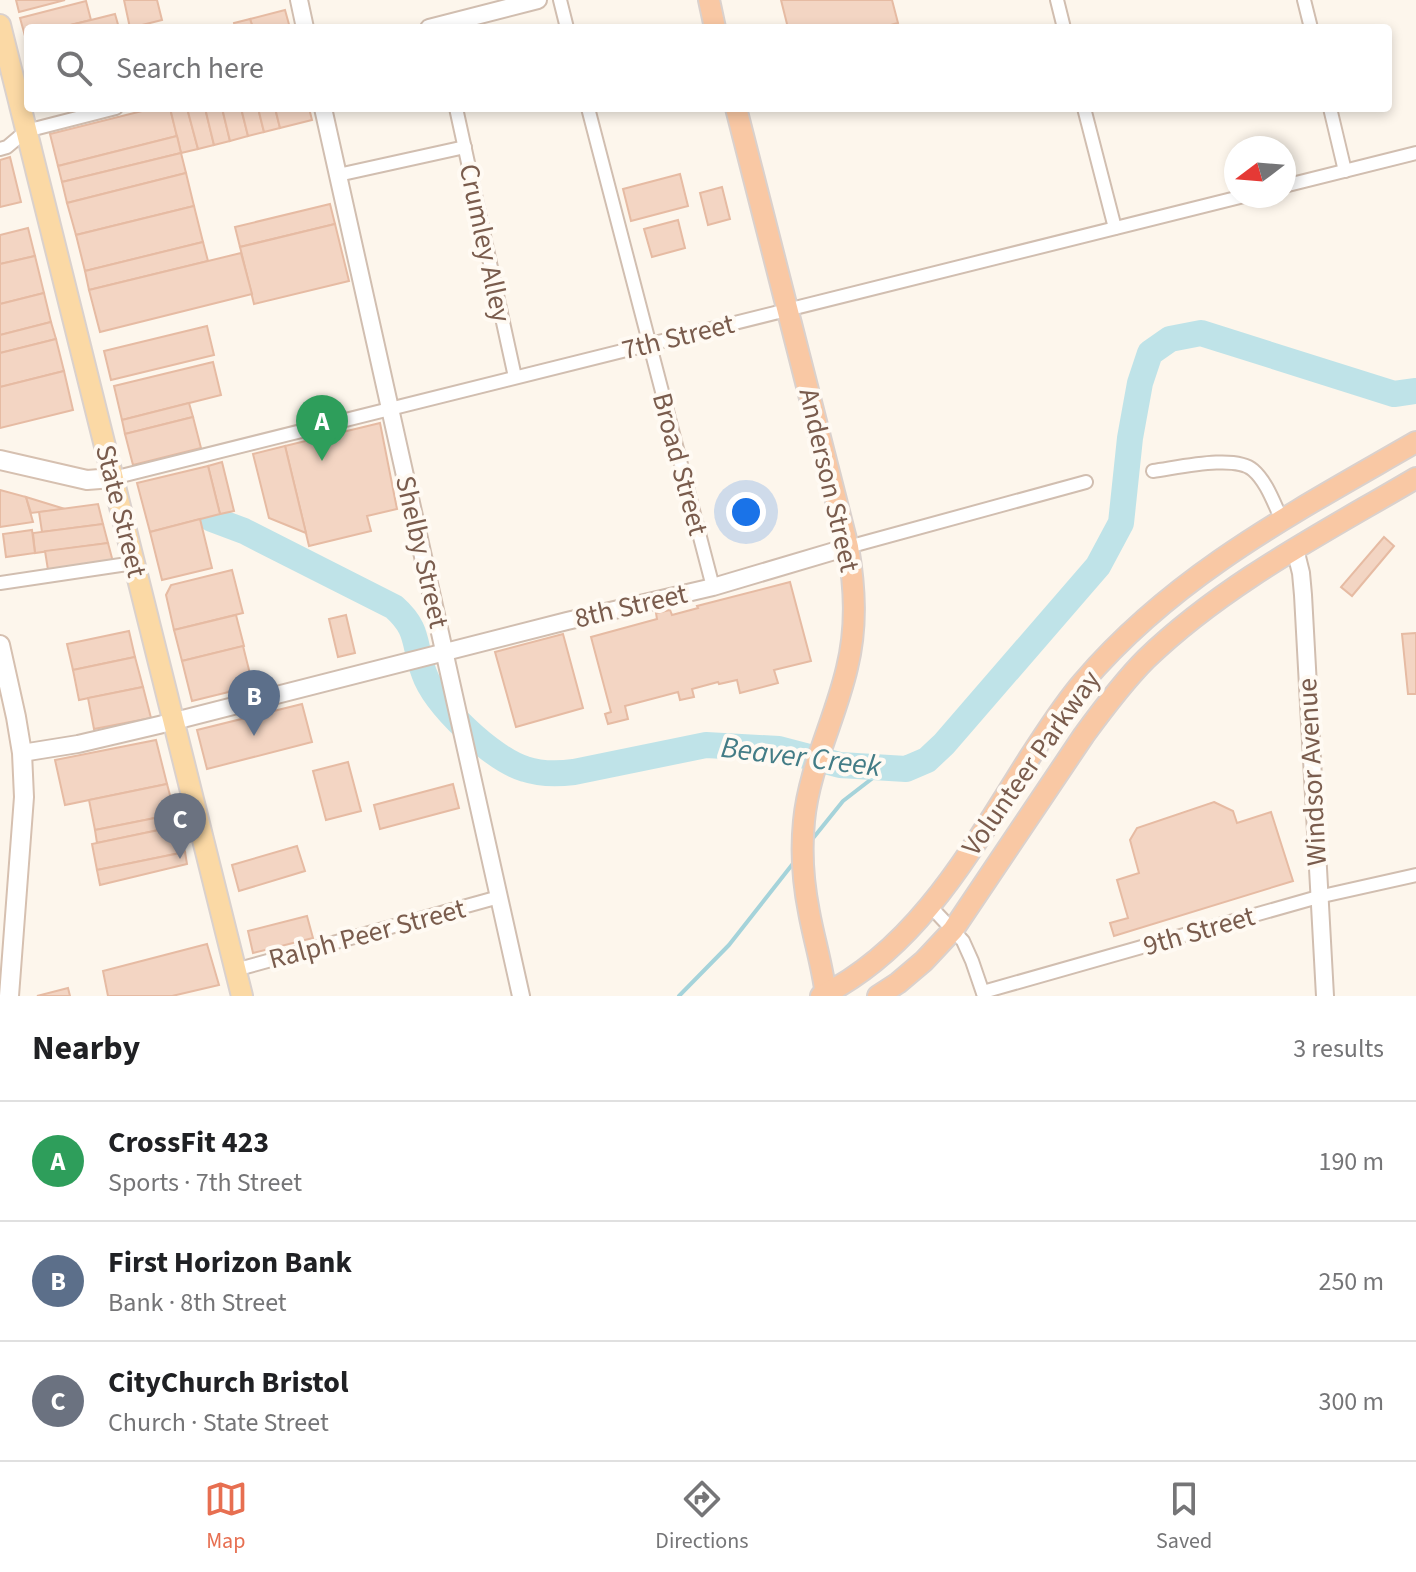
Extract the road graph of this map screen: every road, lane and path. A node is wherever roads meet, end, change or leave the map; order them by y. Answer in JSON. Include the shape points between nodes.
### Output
{"nodes":[{"id":1,"x":299,"y":0,"type":"edge"},
{"id":2,"x":538,"y":0,"type":"edge"},
{"id":3,"x":560,"y":0,"type":"edge"},
{"id":4,"x":709,"y":0,"type":"edge"},
{"id":5,"x":1057,"y":0,"type":"edge"},
{"id":6,"x":1304,"y":0,"type":"edge"},
{"id":7,"x":304,"y":24,"type":"edge"},
{"id":8,"x":446,"y":24,"type":"edge"},
{"id":9,"x":566,"y":24,"type":"edge"},
{"id":10,"x":714,"y":24,"type":"edge"},
{"id":11,"x":1063,"y":24,"type":"edge"},
{"id":12,"x":1310,"y":24,"type":"edge"},
{"id":13,"x":0,"y":25,"type":"edge"},
{"id":14,"x":100,"y":112,"type":"edge"},
{"id":15,"x":324,"y":112,"type":"edge"},
{"id":16,"x":457,"y":112,"type":"edge"},
{"id":17,"x":589,"y":112,"type":"edge"},
{"id":18,"x":737,"y":112,"type":"edge"},
{"id":19,"x":1085,"y":112,"type":"edge"},
{"id":20,"x":1331,"y":112,"type":"edge"},
{"id":21,"x":26,"y":131,"type":"junction"},
{"id":22,"x":465,"y":147,"type":"junction"},
{"id":23,"x":0,"y":149,"type":"edge"},
{"id":24,"x":1416,"y":153,"type":"edge"},
{"id":25,"x":1345,"y":171,"type":"junction"},
{"id":26,"x":338,"y":175,"type":"junction"},
{"id":27,"x":1296,"y":183,"type":"edge"},
{"id":28,"x":1224,"y":201,"type":"edge"},
{"id":29,"x":1115,"y":228,"type":"junction"},
{"id":30,"x":787,"y":310,"type":"junction"},
{"id":31,"x":649,"y":344,"type":"junction"},
{"id":32,"x":515,"y":377,"type":"junction"},
{"id":33,"x":390,"y":409,"type":"junction"},
{"id":34,"x":1416,"y":442,"type":"edge"},
{"id":35,"x":0,"y":460,"type":"edge"},
{"id":36,"x":1153,"y":471,"type":"dead end"},
{"id":37,"x":113,"y":478,"type":"junction"},
{"id":38,"x":1416,"y":478,"type":"edge"},
{"id":39,"x":1086,"y":482,"type":"dead end"},
{"id":40,"x":1282,"y":520,"type":"junction"},
{"id":41,"x":848,"y":547,"type":"junction"},
{"id":42,"x":1295,"y":549,"type":"junction"},
{"id":43,"x":134,"y":563,"type":"junction"},
{"id":44,"x":0,"y":583,"type":"edge"},
{"id":45,"x":713,"y":587,"type":"junction"},
{"id":46,"x":0,"y":645,"type":"edge"},
{"id":47,"x":439,"y":654,"type":"junction"},
{"id":48,"x":173,"y":721,"type":"junction"},
{"id":49,"x":22,"y":753,"type":"junction"},
{"id":50,"x":1416,"y":875,"type":"edge"},
{"id":51,"x":499,"y":897,"type":"junction"},
{"id":52,"x":1318,"y":897,"type":"junction"},
{"id":53,"x":931,"y":907,"type":"junction"},
{"id":54,"x":953,"y":930,"type":"junction"},
{"id":55,"x":235,"y":970,"type":"junction"},
{"id":56,"x":983,"y":994,"type":"edge"},
{"id":57,"x":824,"y":995,"type":"edge"},
{"id":58,"x":9,"y":996,"type":"edge"},
{"id":59,"x":242,"y":996,"type":"edge"},
{"id":60,"x":521,"y":996,"type":"edge"},
{"id":61,"x":878,"y":996,"type":"edge"},
{"id":62,"x":1325,"y":996,"type":"edge"}],
"edges":[{"from":1,"to":7,"type":"street"},
{"from":2,"to":8,"type":"street"},
{"from":3,"to":9,"type":"street"},
{"from":4,"to":10,"type":"highway"},
{"from":5,"to":11,"type":"street"},
{"from":6,"to":12,"type":"street"},
{"from":13,"to":21,"type":"main road","name":"State Street"},
{"from":14,"to":21,"type":"street"},
{"from":15,"to":26,"type":"street","name":"Shelby Street"},
{"from":16,"to":22,"type":"street","name":"Crumley Alley"},
{"from":17,"to":31,"type":"street","name":"Broad Street"},
{"from":18,"to":30,"type":"highway","name":"Anderson Street"},
{"from":19,"to":29,"type":"street"},
{"from":20,"to":25,"type":"street"},
{"from":21,"to":23,"type":"street"},
{"from":21,"to":37,"type":"main road","name":"State Street"},
{"from":22,"to":26,"type":"street"},
{"from":22,"to":32,"type":"street","name":"Crumley Alley"},
{"from":24,"to":25,"type":"street"},
{"from":25,"to":27,"type":"street"},
{"from":26,"to":33,"type":"street","name":"Shelby Street"},
{"from":28,"to":29,"type":"street","name":"7th Street"},
{"from":29,"to":30,"type":"street","name":"7th Street"},
{"from":30,"to":31,"type":"street","name":"7th Street"},
{"from":30,"to":41,"type":"highway","name":"Anderson Street"},
{"from":31,"to":32,"type":"street","name":"7th Street"},
{"from":31,"to":45,"type":"street","name":"Broad Street"},
{"from":32,"to":33,"type":"street","name":"7th Street"},
{"from":33,"to":37,"type":"street","name":"7th Street"},
{"from":33,"to":47,"type":"street","name":"Shelby Street"},
{"from":34,"to":40,"type":"highway","name":"Volunteer Parkway"},
{"from":35,"to":37,"type":"main road","via":[[87,480]]},
{"from":36,"to":40,"type":"street","via":[[1245,464],[1259,477]]},
{"from":37,"to":43,"type":"main road","name":"State Street"},
{"from":38,"to":42,"type":"highway","name":"Volunteer Parkway"},
{"from":39,"to":41,"type":"street","name":"8th Street"},
{"from":40,"to":42,"type":"highway"},
{"from":40,"to":53,"type":"highway","name":"Volunteer Parkway","via":[[1165,600],[1081,683]]},
{"from":41,"to":45,"type":"street","name":"8th Street"},
{"from":41,"to":57,"type":"highway","name":"Anderson Street","via":[[854,628],[848,668],[807,801],[803,839],[804,877]]},
{"from":42,"to":52,"type":"street","name":"Windsor Avenue","via":[[1303,595]]},
{"from":42,"to":54,"type":"highway","name":"Volunteer Parkway","via":[[1202,612],[1120,688]]},
{"from":43,"to":44,"type":"street"},
{"from":43,"to":48,"type":"main road","name":"State Street"},
{"from":45,"to":47,"type":"street","name":"8th Street"},
{"from":46,"to":49,"type":"main road"},
{"from":47,"to":48,"type":"street","name":"8th Street"},
{"from":47,"to":51,"type":"street","name":"Shelby Street","via":[[458,713]]},
{"from":48,"to":49,"type":"street","name":"8th Street"},
{"from":48,"to":55,"type":"main road","name":"State Street"},
{"from":49,"to":58,"type":"main road","via":[[24,797]]},
{"from":50,"to":52,"type":"street","name":"9th Street"},
{"from":51,"to":55,"type":"street","name":"Ralph Peer Street"},
{"from":51,"to":60,"type":"street","name":"Shelby Street"},
{"from":52,"to":56,"type":"street","name":"9th Street"},
{"from":52,"to":62,"type":"street","name":"Windsor Avenue"},
{"from":53,"to":54,"type":"street"},
{"from":53,"to":57,"type":"highway","name":"Volunteer Parkway","via":[[864,969]]},
{"from":54,"to":56,"type":"street","via":[[967,949]]},
{"from":54,"to":61,"type":"highway","name":"Volunteer Parkway","via":[[924,961]]},
{"from":55,"to":59,"type":"main road","name":"State Street"}]}
